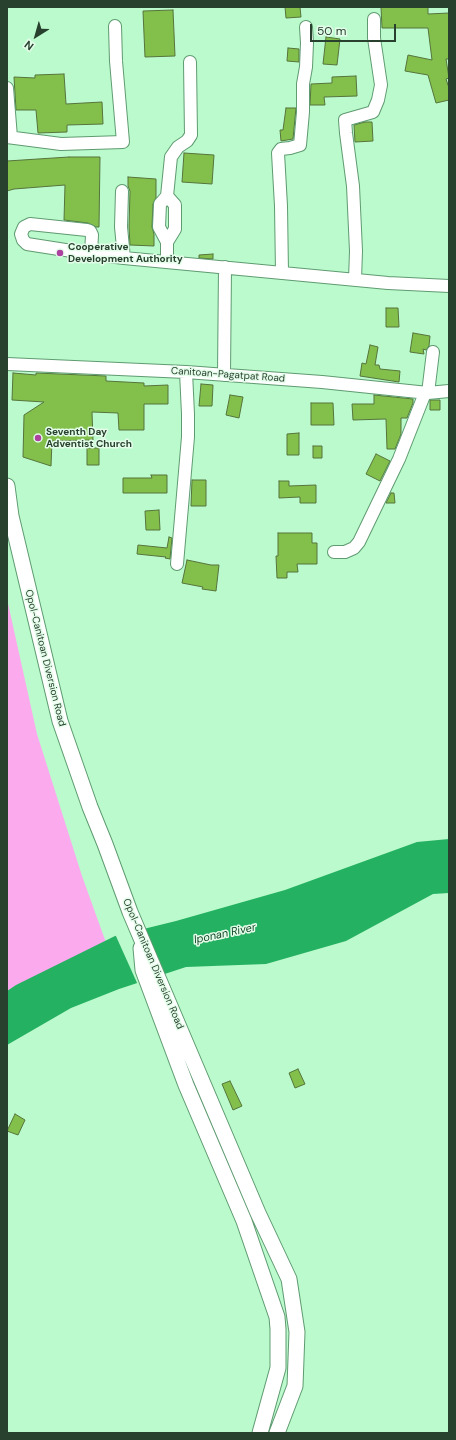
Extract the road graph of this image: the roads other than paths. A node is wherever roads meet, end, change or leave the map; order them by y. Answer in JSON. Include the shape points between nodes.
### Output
{"nodes":[{"id":1,"x":374,"y":19,"type":"dead end"},
{"id":2,"x":115,"y":26,"type":"dead end"},
{"id":3,"x":306,"y":27,"type":"dead end"},
{"id":4,"x":190,"y":62,"type":"dead end"},
{"id":5,"x":7,"y":88,"type":"edge"},
{"id":6,"x":9,"y":137,"type":"edge"},
{"id":7,"x":122,"y":191,"type":"dead end"},
{"id":8,"x":91,"y":254,"type":"junction"},
{"id":9,"x":124,"y":258,"type":"junction"},
{"id":10,"x":167,"y":262,"type":"junction"},
{"id":11,"x":225,"y":267,"type":"junction"},
{"id":12,"x":282,"y":273,"type":"junction"},
{"id":13,"x":355,"y":280,"type":"junction"},
{"id":14,"x":449,"y":286,"type":"edge"},
{"id":15,"x":433,"y":352,"type":"dead end"},
{"id":16,"x":7,"y":364,"type":"edge"},
{"id":17,"x":186,"y":372,"type":"junction"},
{"id":18,"x":224,"y":375,"type":"junction"},
{"id":19,"x":449,"y":391,"type":"edge"},
{"id":20,"x":427,"y":393,"type":"junction"},
{"id":21,"x":7,"y":486,"type":"edge"},
{"id":22,"x":334,"y":552,"type":"dead end"},
{"id":23,"x":177,"y":564,"type":"dead end"},
{"id":24,"x":140,"y":935,"type":"junction"},
{"id":25,"x":156,"y":988,"type":"junction"},
{"id":26,"x":260,"y":1433,"type":"edge"},
{"id":27,"x":277,"y":1433,"type":"edge"}],
"edges":[{"from":1,"to":13,"type":"street","via":[[374,38],[381,85],[378,100],[373,112],[345,120],[354,186]]},
{"from":2,"to":6,"type":"street","via":[[123,142],[61,144]]},
{"from":3,"to":12,"type":"street","via":[[306,67],[300,145],[281,149],[278,154]]},
{"from":4,"to":10,"type":"street","via":[[191,135],[171,157],[167,196],[175,205],[175,229],[167,242]]},
{"from":5,"to":6,"type":"street"},
{"from":7,"to":9,"type":"street","via":[[121,227]]},
{"from":8,"to":8,"type":"street","via":[[92,234],[87,230],[30,224],[24,227],[21,234],[27,244]]},
{"from":8,"to":9,"type":"street"},
{"from":9,"to":10,"type":"street"},
{"from":10,"to":11,"type":"street"},
{"from":11,"to":12,"type":"street"},
{"from":11,"to":18,"type":"street"},
{"from":12,"to":13,"type":"street"},
{"from":13,"to":14,"type":"street"},
{"from":15,"to":20,"type":"street"},
{"from":16,"to":17,"type":"street","name":"Canitoan-Pagatpat Road"},
{"from":17,"to":18,"type":"street","name":"Canitoan-Pagatpat Road"},
{"from":17,"to":23,"type":"street","via":[[188,437]]},
{"from":18,"to":20,"type":"street","name":"Canitoan-Pagatpat Road"},
{"from":19,"to":20,"type":"street","name":"Canitoan-Pagatpat Road"},
{"from":20,"to":22,"type":"street","via":[[399,459],[358,542],[354,548],[345,552]]},
{"from":21,"to":24,"type":"main road","name":"Opol-Canitoan Diversion Road","via":[[13,524],[60,721],[90,807]]},
{"from":24,"to":25,"type":"main road","name":"Opol-Canitoan Diversion Road"},
{"from":24,"to":25,"type":"main road","name":"Opol-Canitoan Diversion Road","via":[[142,970]]},
{"from":25,"to":26,"type":"main road","name":"Opol-Canitoan Diversion Road","via":[[186,1086],[244,1221],[276,1317],[278,1368]]},
{"from":25,"to":27,"type":"main road","name":"Opol-Canitoan Diversion Road","via":[[289,1279],[297,1332],[295,1386]]}]}
